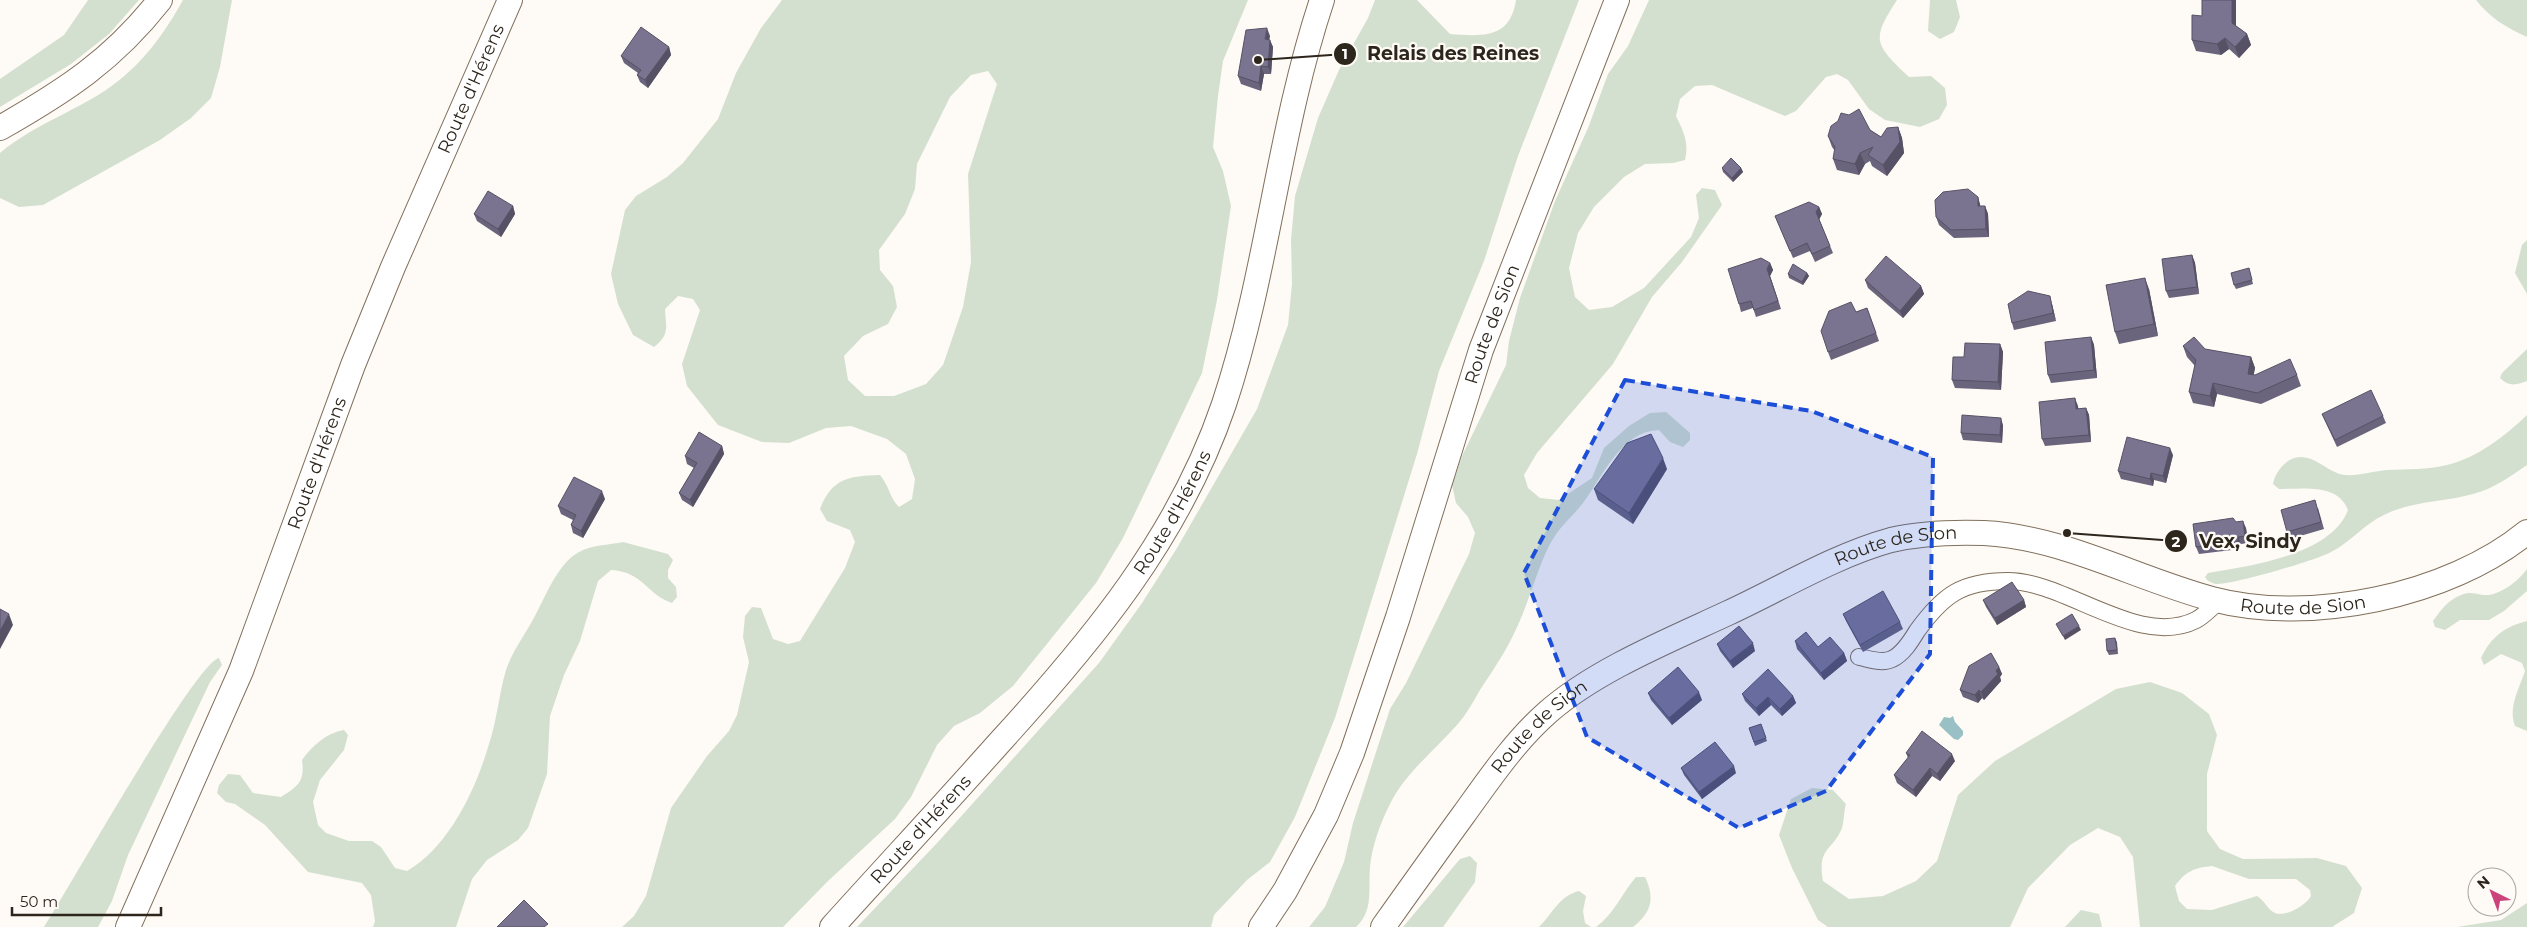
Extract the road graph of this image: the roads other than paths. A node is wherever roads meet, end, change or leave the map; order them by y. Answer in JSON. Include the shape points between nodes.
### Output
{"nodes":[{"id":1,"x":160,"y":0,"type":"edge"},
{"id":2,"x":510,"y":0,"type":"edge"},
{"id":3,"x":1322,"y":0,"type":"edge"},
{"id":4,"x":1618,"y":0,"type":"edge"},
{"id":5,"x":0,"y":128,"type":"edge"},
{"id":6,"x":2527,"y":532,"type":"edge"},
{"id":7,"x":2219,"y":601,"type":"junction"},
{"id":8,"x":1859,"y":657,"type":"dead end"},
{"id":9,"x":128,"y":927,"type":"edge"},
{"id":10,"x":832,"y":927,"type":"edge"},
{"id":11,"x":1261,"y":927,"type":"edge"},
{"id":12,"x":1383,"y":927,"type":"edge"}],
"edges":[{"from":1,"to":5,"type":"main road","via":[[94,69]]},
{"from":2,"to":9,"type":"main road","name":"Route d'Hérens","via":[[380,299],[241,670]]},
{"from":3,"to":10,"type":"main road","name":"Route d'Hérens","via":[[1289,119],[1251,310],[1223,406],[1187,492],[1133,582],[1076,656]]},
{"from":4,"to":11,"type":"main road","name":"Route de Sion","via":[[1480,350],[1398,617],[1352,753],[1326,815],[1285,891]]},
{"from":6,"to":7,"type":"main road","name":"Route de Sion","via":[[2479,563],[2445,578],[2379,599],[2312,608]]},
{"from":7,"to":8,"type":"street","via":[[2188,624],[2152,625],[2110,615],[2040,585],[2014,581],[1977,582],[1944,599],[1892,660],[1877,662]]},
{"from":7,"to":12,"type":"main road","name":"Route de Sion","via":[[2084,555],[1988,533],[1949,532],[1898,539],[1826,565],[1609,671],[1548,711],[1502,761]]}]}
